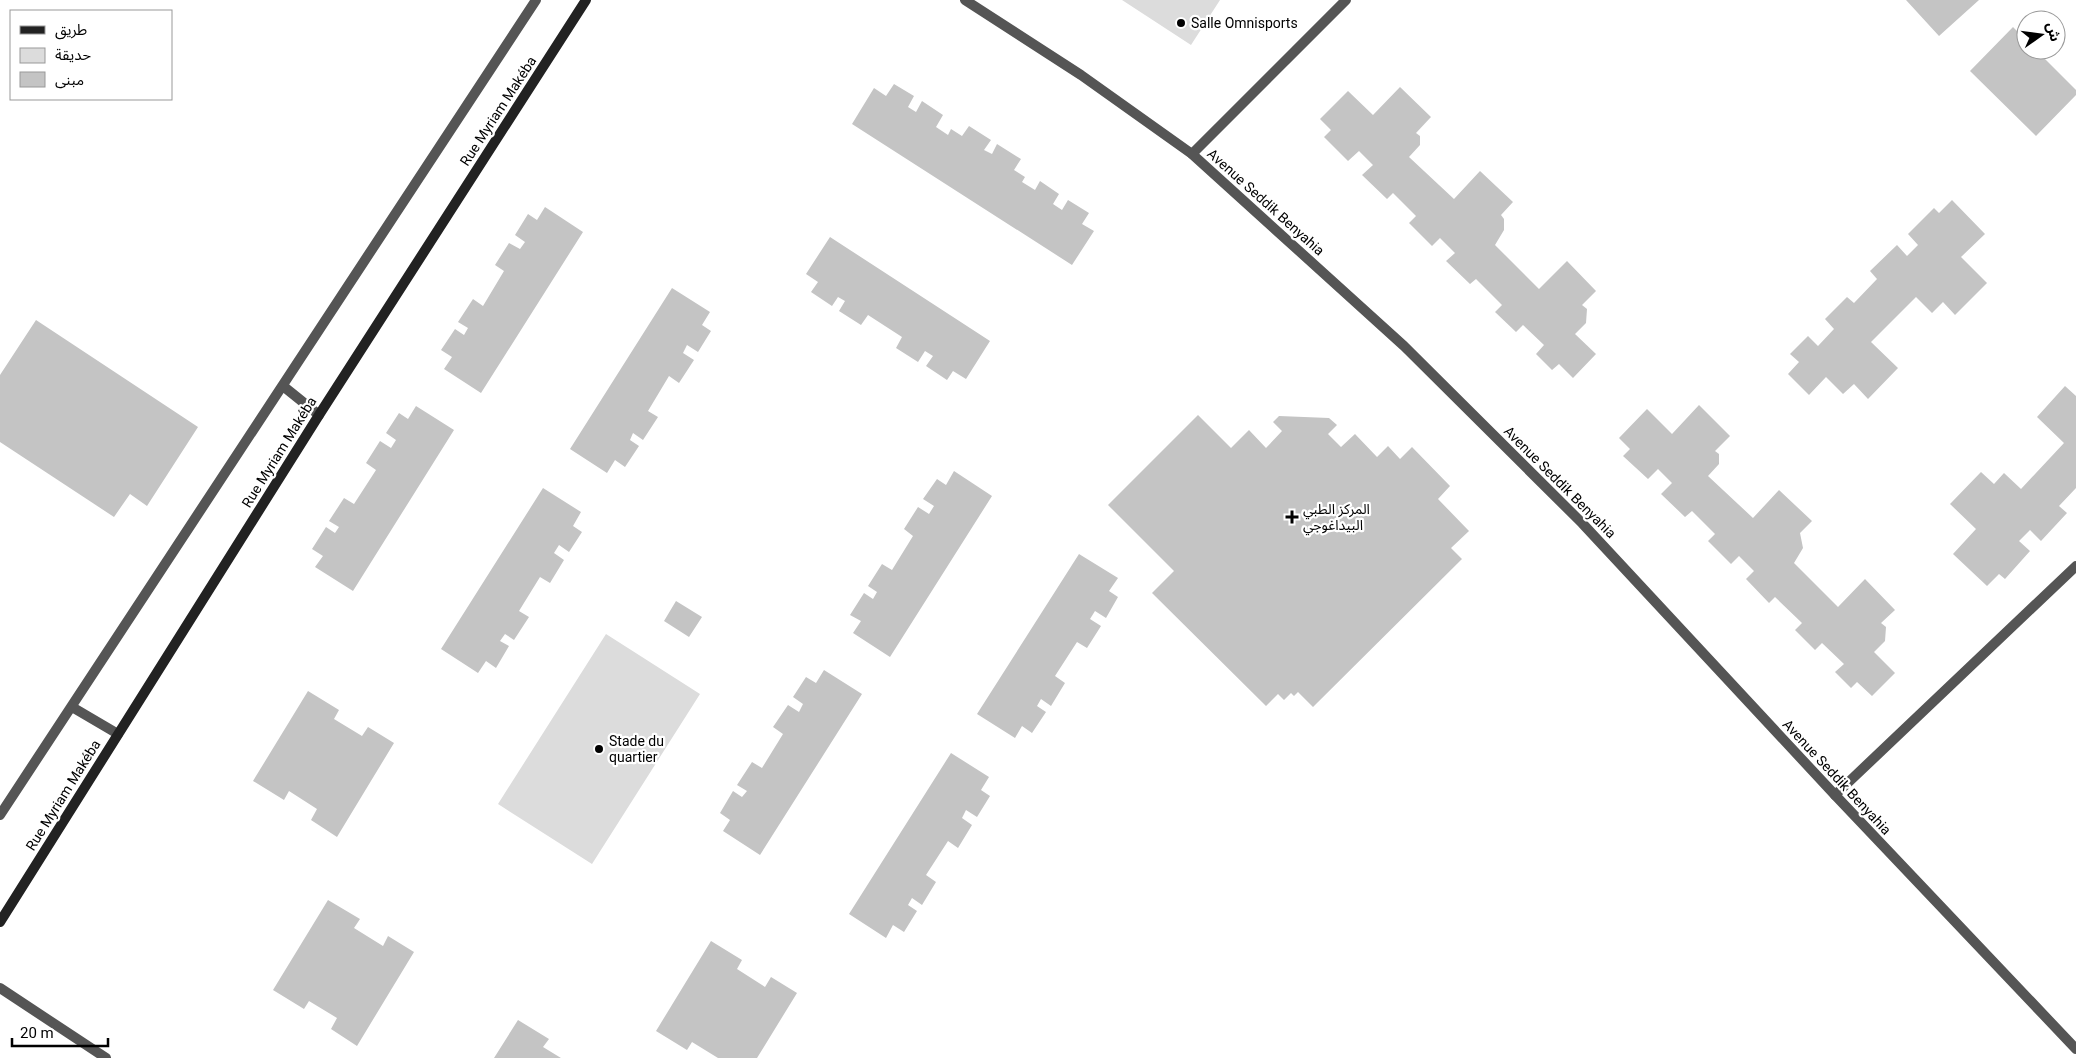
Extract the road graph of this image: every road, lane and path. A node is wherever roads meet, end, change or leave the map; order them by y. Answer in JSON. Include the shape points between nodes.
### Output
{"nodes":[{"id":1,"x":536,"y":0,"type":"edge"},
{"id":2,"x":586,"y":0,"type":"edge"},
{"id":3,"x":965,"y":0,"type":"edge"},
{"id":4,"x":1346,"y":0,"type":"edge"},
{"id":5,"x":1192,"y":154,"type":"junction"},
{"id":6,"x":283,"y":386,"type":"junction"},
{"id":7,"x":319,"y":415,"type":"junction"},
{"id":8,"x":2076,"y":566,"type":"edge"},
{"id":9,"x":72,"y":707,"type":"junction"},
{"id":10,"x":118,"y":734,"type":"junction"},
{"id":11,"x":1834,"y":795,"type":"junction"},
{"id":12,"x":0,"y":815,"type":"edge"},
{"id":13,"x":0,"y":922,"type":"edge"},
{"id":14,"x":0,"y":988,"type":"edge"},
{"id":15,"x":2076,"y":1049,"type":"edge"},
{"id":16,"x":106,"y":1058,"type":"edge"}],
"edges":[{"from":1,"to":6,"type":"street"},
{"from":2,"to":7,"type":"main road","name":"Rue Myriam Makéba"},
{"from":3,"to":5,"type":"street","name":"Avenue Seddik Benyahia","via":[[1082,75]]},
{"from":4,"to":5,"type":"street"},
{"from":5,"to":11,"type":"street","name":"Avenue Seddik Benyahia","via":[[1404,346],[1568,509]]},
{"from":6,"to":7,"type":"street"},
{"from":6,"to":9,"type":"street"},
{"from":7,"to":10,"type":"main road","name":"Rue Myriam Makéba"},
{"from":8,"to":11,"type":"street"},
{"from":9,"to":10,"type":"street"},
{"from":9,"to":12,"type":"street"},
{"from":10,"to":13,"type":"main road","name":"Rue Myriam Makéba"},
{"from":11,"to":15,"type":"street","name":"Avenue Seddik Benyahia"},
{"from":14,"to":16,"type":"street"}]}
